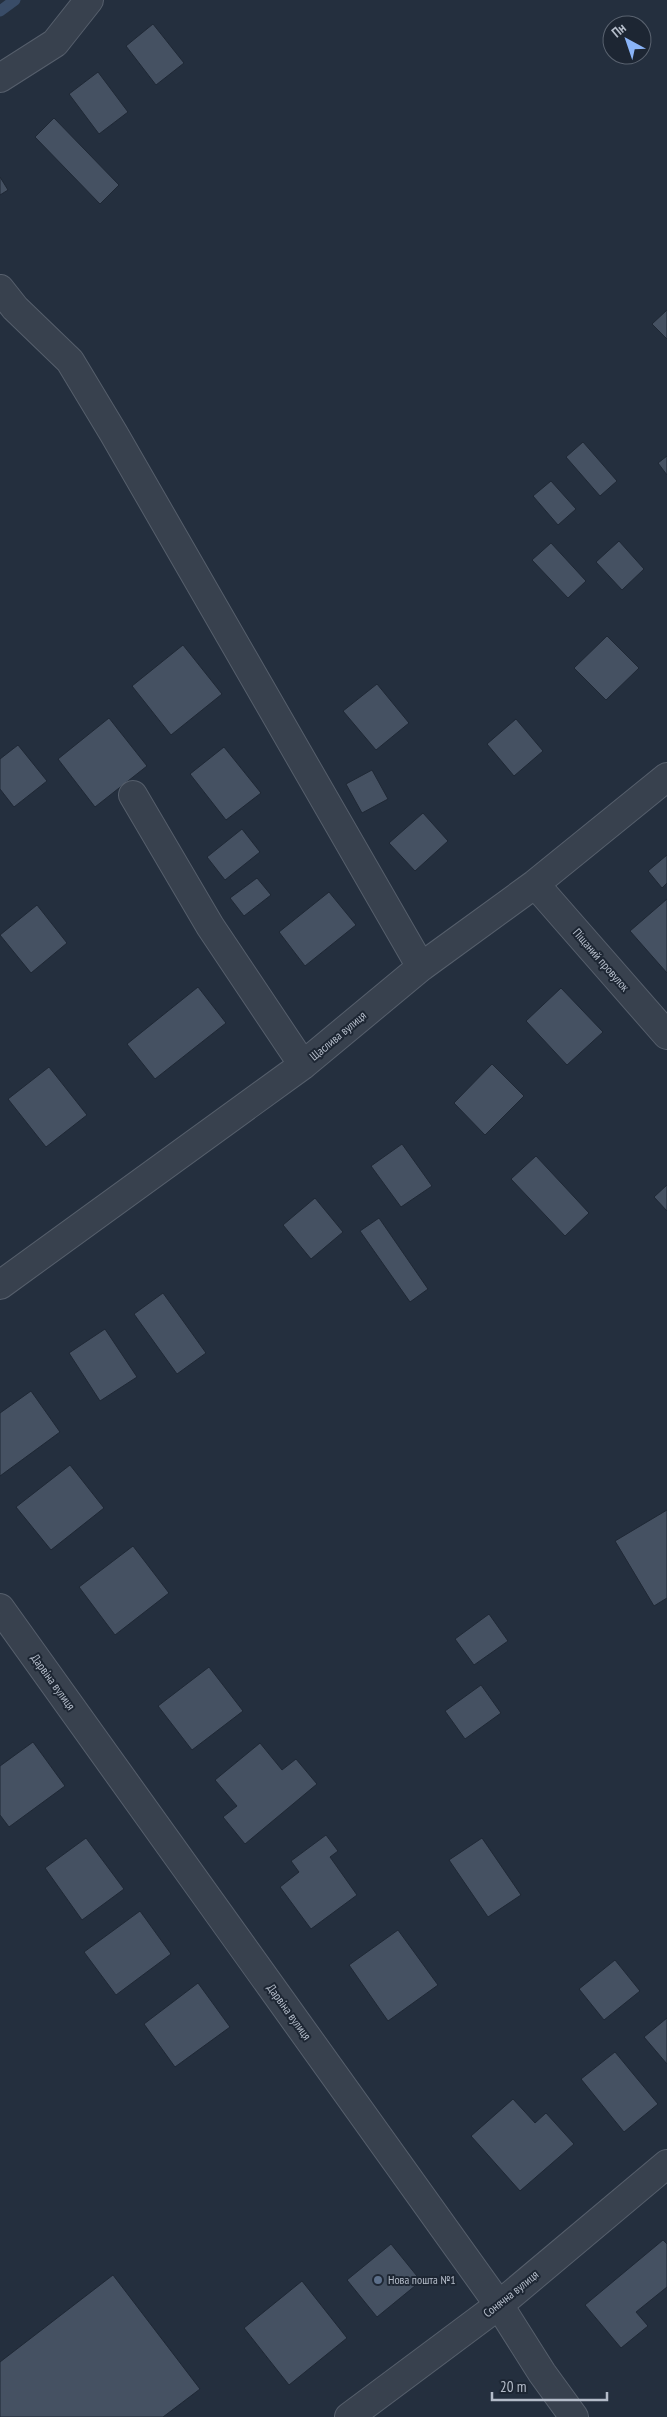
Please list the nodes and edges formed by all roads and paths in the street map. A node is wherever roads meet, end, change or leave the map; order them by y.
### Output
1 (89, 0) edge
2 (0, 78) edge
3 (0, 289) edge
4 (667, 776) edge
5 (133, 794) dead end
6 (534, 884) junction
7 (421, 967) junction
8 (667, 1035) edge
9 (303, 1065) junction
10 (0, 1285) edge
11 (0, 1608) edge
12 (667, 2164) edge
13 (499, 2305) junction
14 (349, 2417) edge
15 (574, 2417) edge

1 - 2 street
3 - 7 street
4 - 6 street, Щаслива вулиця
5 - 9 street
6 - 7 street, Щаслива вулиця
6 - 8 street, Піщаний провулок
7 - 9 street, Щаслива вулиця
9 - 10 street, Щаслива вулиця
11 - 13 street, Дарвіна вулиця
12 - 13 street, Сонячна вулиця
13 - 14 street, Сонячна вулиця
13 - 15 street, Дарвіна вулиця

